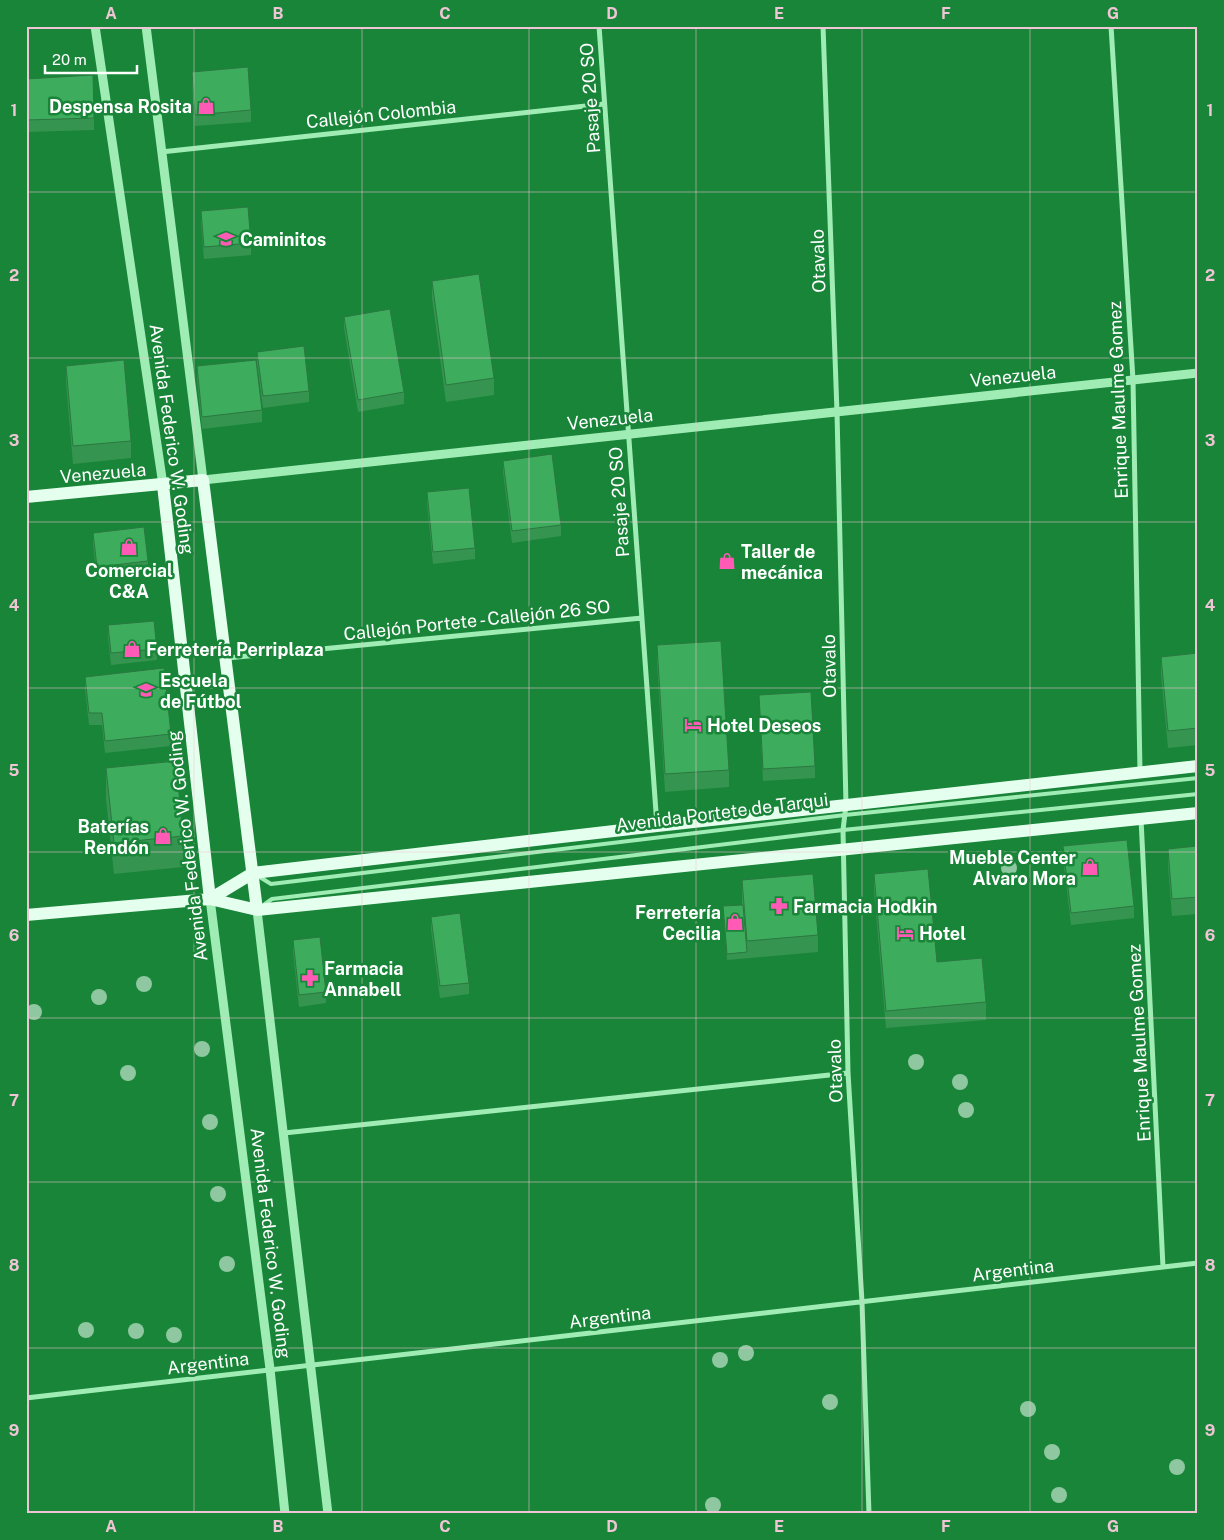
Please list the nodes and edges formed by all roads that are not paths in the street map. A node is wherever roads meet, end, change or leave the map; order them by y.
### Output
1 (95, 26) edge
2 (146, 26) edge
3 (599, 26) edge
4 (823, 26) edge
5 (1112, 26) edge
6 (604, 104) junction
7 (162, 152) junction
8 (1198, 373) edge
9 (1133, 380) junction
10 (837, 412) junction
11 (628, 435) junction
12 (204, 480) junction
13 (162, 485) junction
14 (26, 497) edge
15 (642, 618) junction
16 (226, 658) junction
17 (1198, 766) edge
18 (1140, 772) junction
19 (1198, 778) edge
20 (1198, 794) edge
21 (845, 810) junction
22 (1198, 812) edge
23 (1141, 818) junction
24 (657, 826) junction
25 (843, 830) junction
26 (843, 850) junction
27 (253, 874) junction
28 (210, 899) junction
29 (257, 910) junction
30 (26, 915) edge
31 (848, 1073) junction
32 (284, 1133) junction
33 (1198, 1263) edge
34 (1164, 1267) junction
35 (862, 1302) junction
36 (312, 1364) junction
37 (270, 1369) junction
38 (26, 1398) edge
39 (285, 1514) edge
40 (328, 1514) edge
41 (868, 1514) edge

1 - 13 street, Avenida Federico W. Goding
2 - 7 street, Avenida Federico W. Goding
3 - 6 street, Pasaje 20 SO
4 - 10 street, Otavalo
5 - 9 street, Enrique Maulme Gomez
6 - 7 street, Callejón Colombia
6 - 11 street, Pasaje 20 SO
7 - 12 street, Avenida Federico W. Goding
8 - 9 street, Venezuela
9 - 10 street, Venezuela
9 - 18 street, Enrique Maulme Gomez
10 - 11 street, Venezuela
10 - 21 street, Otavalo
11 - 12 street, Venezuela
11 - 15 street, Pasaje 20 SO
12 - 13 main road, Venezuela
12 - 16 main road, Avenida Federico W. Goding
13 - 14 main road, Venezuela
13 - 28 main road, Avenida Federico W. Goding
15 - 16 street, Callejón Portete - Callejón 26 SO
15 - 24 street, Pasaje 20 SO
16 - 27 main road, Avenida Federico W. Goding
17 - 18 main road, Avenida Portete de Tarqui
18 - 21 main road, Avenida Portete de Tarqui
19 - 21 lane, Avenida Portete de Tarqui
20 - 25 lane, Avenida Portete de Tarqui
21 - 24 main road, Avenida Portete de Tarqui
21 - 25 street, Otavalo
21 - 27 lane, Avenida Portete de Tarqui
22 - 23 main road, Avenida Portete de Tarqui
23 - 26 main road, Avenida Portete de Tarqui
23 - 34 street, Enrique Maulme Gomez
24 - 27 main road, Avenida Portete de Tarqui
25 - 26 street, Otavalo
25 - 29 lane, Avenida Portete de Tarqui
26 - 29 main road, Avenida Portete de Tarqui
26 - 31 street, Otavalo
27 - 28 main road, Avenida Portete de Tarqui
27 - 29 main road, Avenida Federico W. Goding
28 - 29 main road, Avenida Portete de Tarqui
28 - 30 main road, Avenida Portete de Tarqui
28 - 37 street, Avenida Federico W. Goding
29 - 32 street, Avenida Federico W. Goding
31 - 32 street
31 - 35 street, Otavalo
32 - 36 street, Avenida Federico W. Goding
33 - 34 street, Argentina
34 - 35 street, Argentina
35 - 36 street, Argentina
35 - 41 street, Otavalo
36 - 37 street, Argentina
36 - 40 street, Avenida Federico W. Goding
37 - 38 street, Argentina
37 - 39 street, Avenida Federico W. Goding

